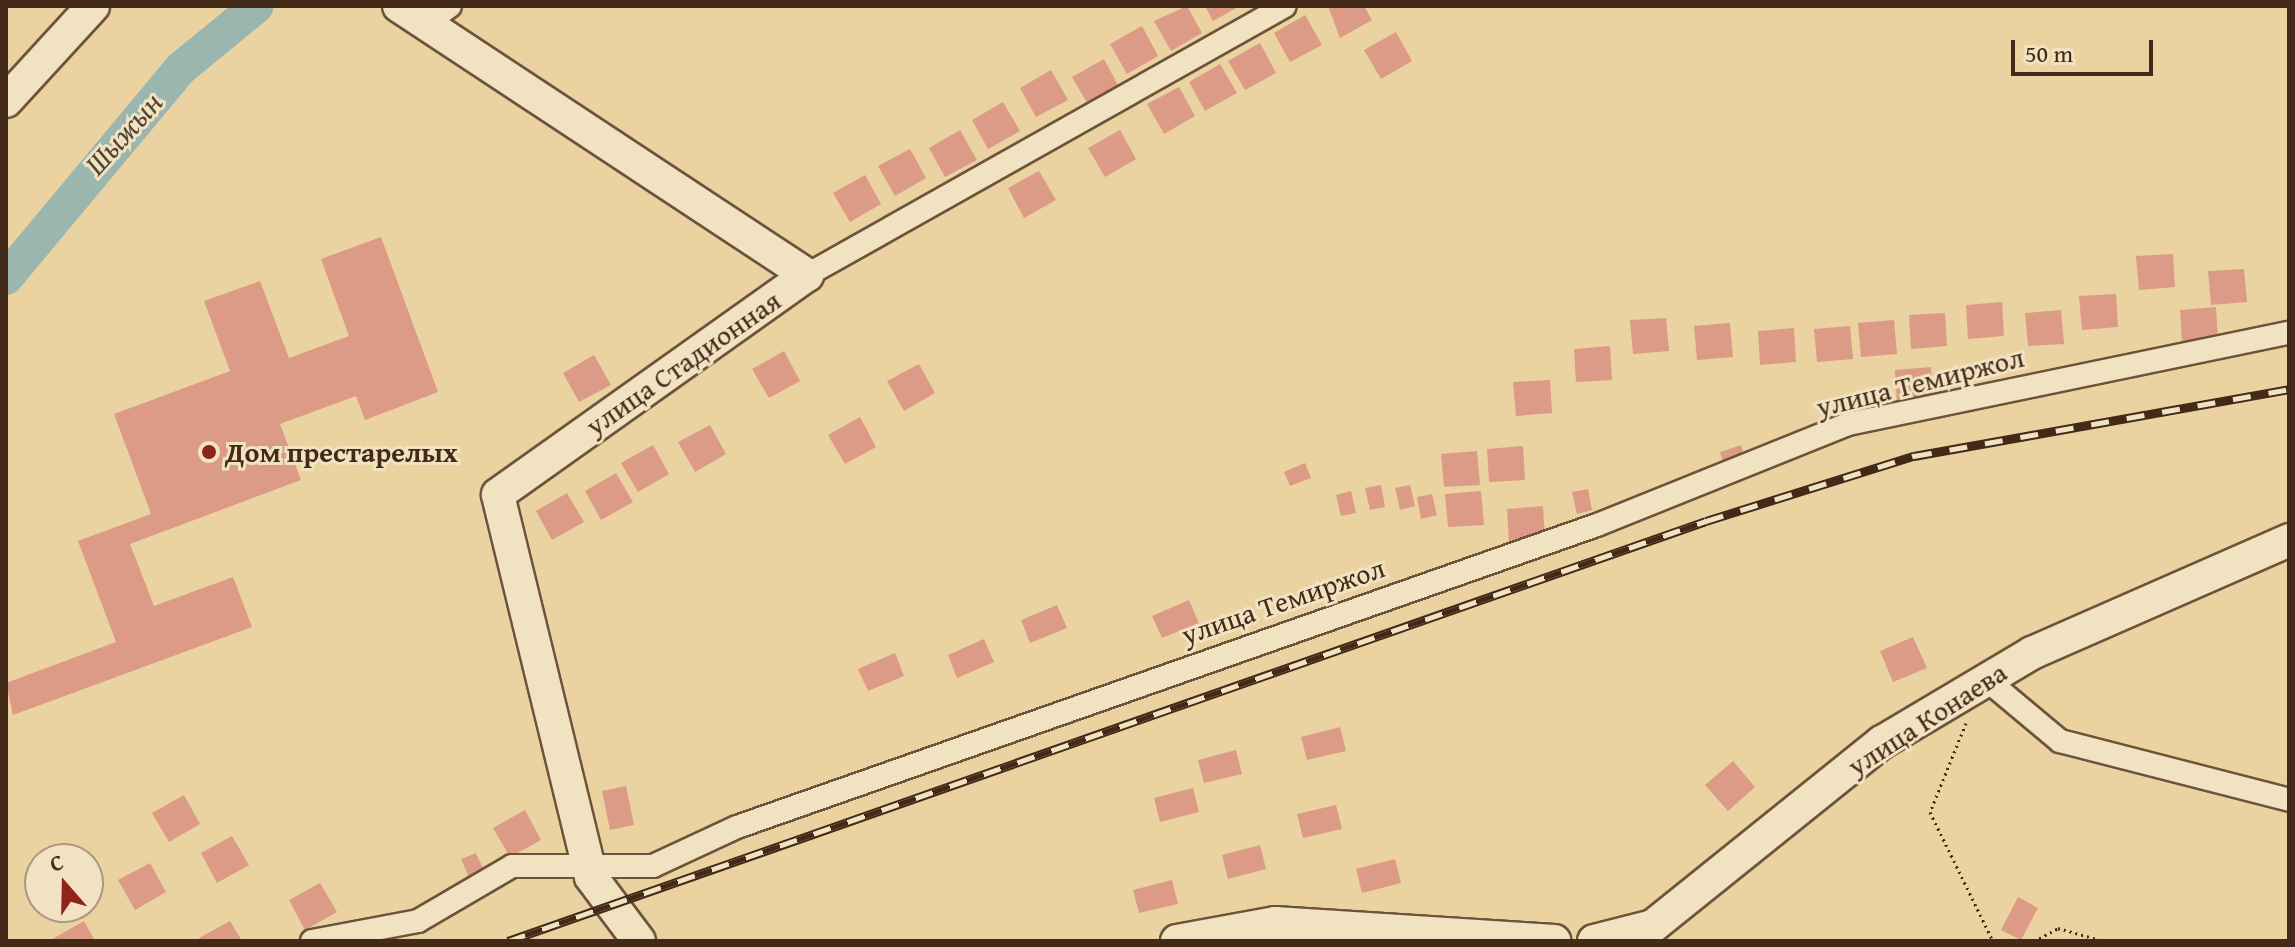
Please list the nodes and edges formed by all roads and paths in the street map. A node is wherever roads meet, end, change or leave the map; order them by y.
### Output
1 (93, 6) edge
2 (1285, 6) edge
3 (425, 12) edge
4 (6, 101) edge
5 (807, 275) junction
6 (2289, 333) edge
7 (2289, 540) edge
8 (1987, 680) junction
9 (2289, 800) edge
10 (589, 867) junction
11 (312, 941) edge
12 (639, 941) edge
13 (1177, 941) edge
14 (1554, 941) edge
15 (1594, 941) edge
16 (1993, 941) edge
17 (2034, 941) edge
18 (2104, 941) edge

1 - 4 street
2 - 5 street, улица Стадионная
3 - 5 street
5 - 10 street, улица Стадионная
6 - 10 street, улица Темиржол
7 - 8 street, улица Конаева
8 - 9 street
8 - 15 street, улица Конаева
8 - 16 path
10 - 11 street, улица Темиржол
10 - 12 street, улица Стадионная
13 - 14 street
17 - 18 path

